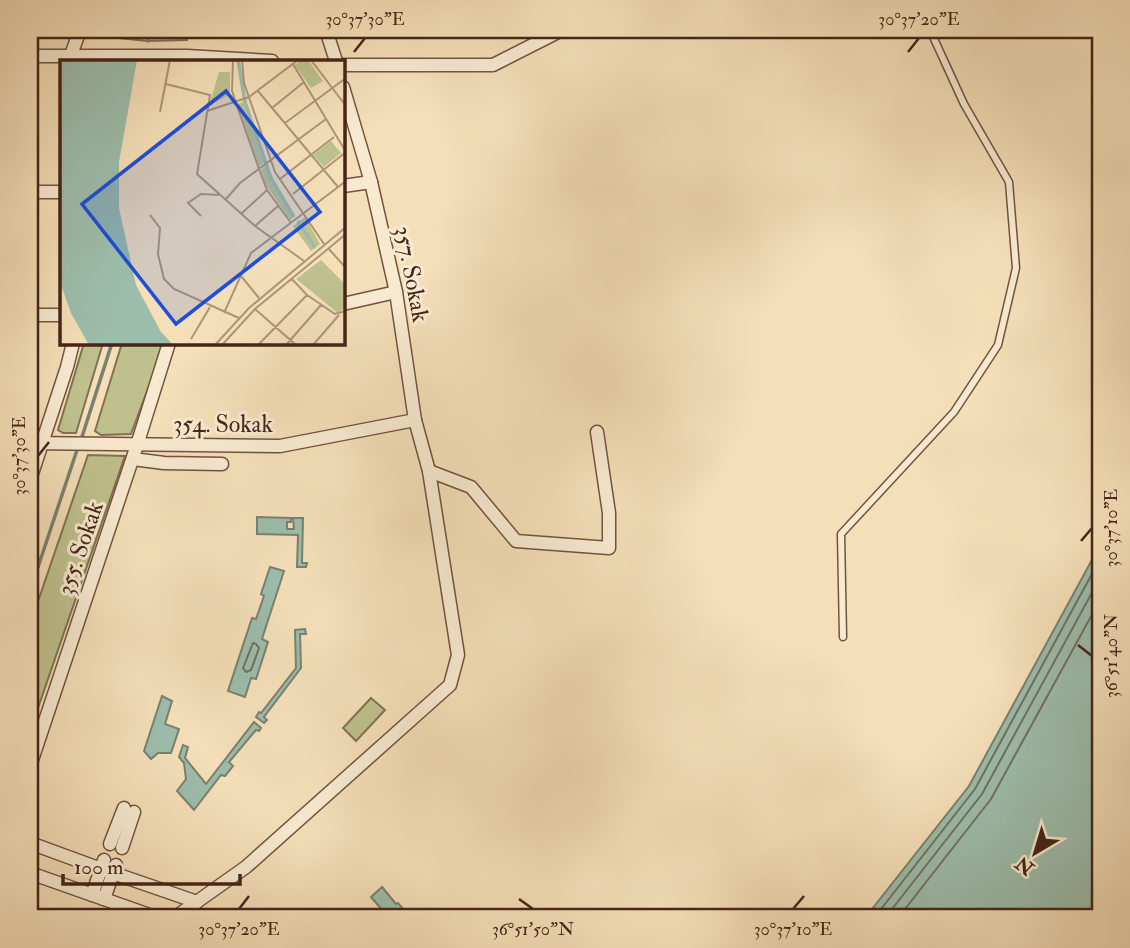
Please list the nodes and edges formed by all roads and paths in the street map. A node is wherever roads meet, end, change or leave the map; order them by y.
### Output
1 (80, 30) edge
2 (326, 30) edge
3 (562, 30) edge
4 (930, 30) edge
5 (30, 55) edge
6 (71, 58) edge
7 (186, 59) edge
8 (229, 60) edge
9 (335, 60) edge
10 (345, 65) edge
11 (345, 94) edge
12 (371, 182) junction
13 (345, 186) edge
14 (30, 192) edge
15 (60, 192) edge
16 (396, 292) junction
17 (345, 304) edge
18 (60, 315) edge
19 (30, 316) edge
20 (72, 345) edge
21 (168, 345) edge
22 (415, 420) junction
23 (597, 432) dead end
24 (36, 443) edge
25 (137, 444) junction
26 (133, 458) junction
27 (222, 464) dead end
28 (429, 471) junction
29 (30, 480) edge
30 (843, 637) dead end
31 (30, 766) edge
32 (129, 810) dead end
33 (30, 843) edge
34 (116, 846) dead end
35 (108, 867) junction
36 (30, 873) edge
37 (98, 897) junction
38 (197, 902) junction
39 (158, 918) edge
40 (174, 918) edge

1 - 6 street
2 - 9 street
3 - 10 street
4 - 30 lane
5 - 6 street
6 - 7 street
7 - 8 street
11 - 12 street, 357. Sokak
12 - 13 street
12 - 16 street, 357. Sokak
14 - 15 street
16 - 17 street
16 - 22 street, 357. Sokak
18 - 19 street
20 - 24 street
21 - 25 street, 355. Sokak
22 - 25 street, 354. Sokak
22 - 28 street, 357. Sokak
23 - 28 street
24 - 25 street, 354. Sokak
24 - 29 street
25 - 26 street, 355. Sokak
26 - 27 street
26 - 31 street, 355. Sokak
28 - 38 street, 357. Sokak
32 - 34 street
33 - 35 street
35 - 37 street
35 - 38 street
36 - 37 street
37 - 39 street
38 - 40 street, 357. Sokak

